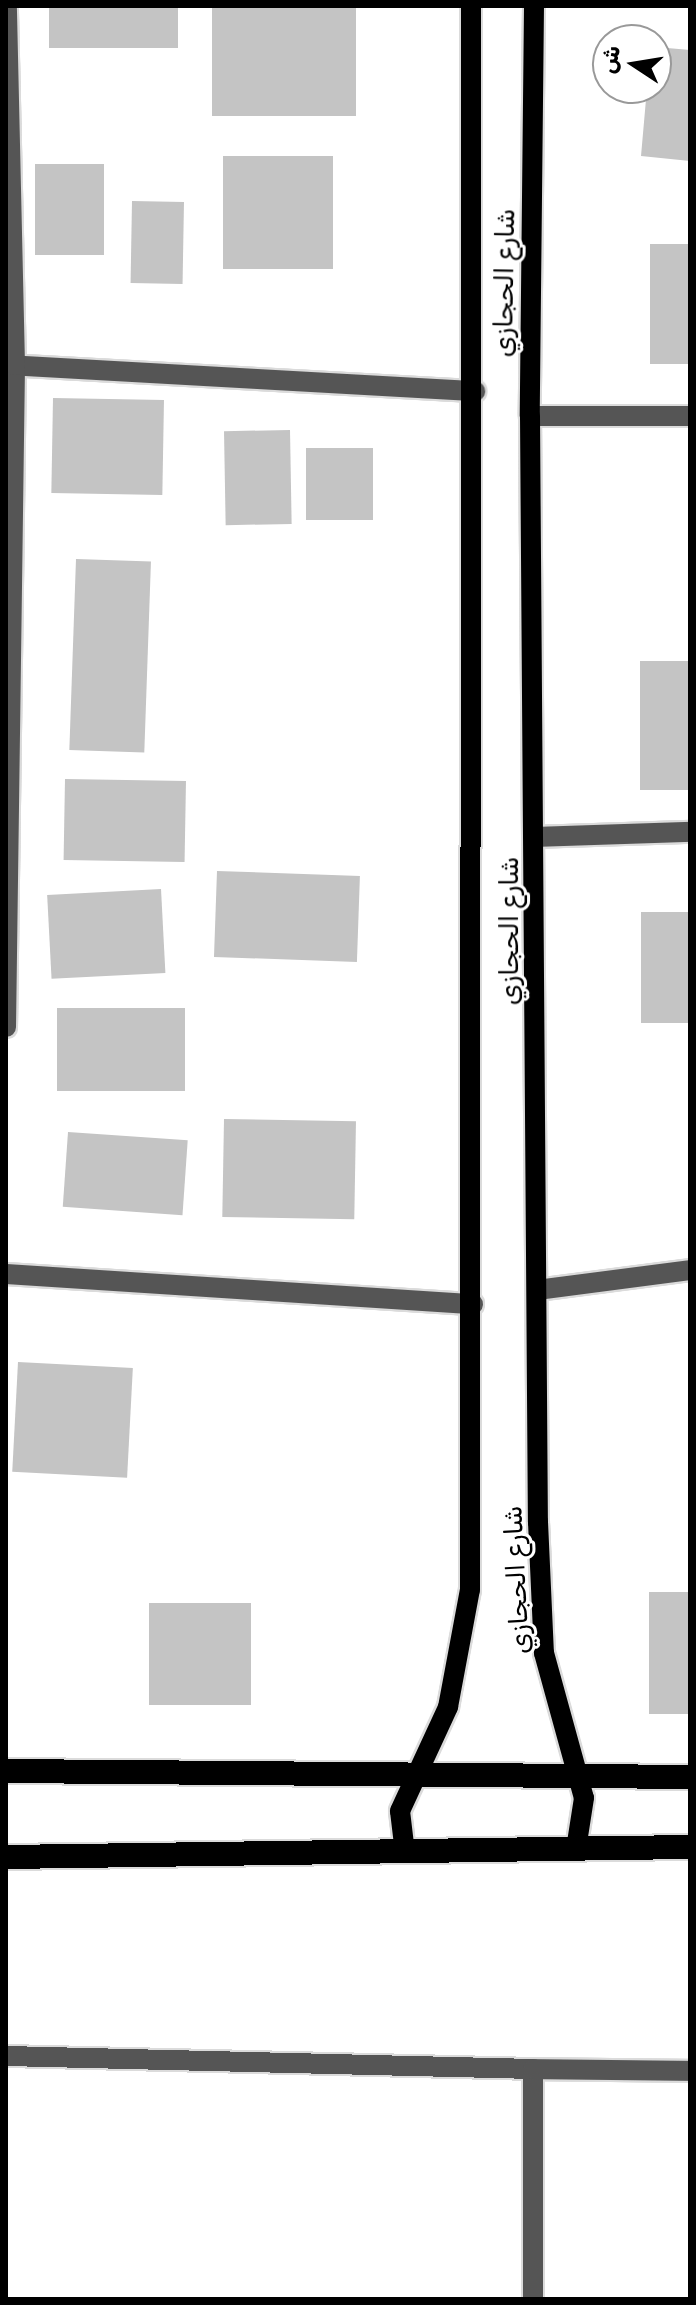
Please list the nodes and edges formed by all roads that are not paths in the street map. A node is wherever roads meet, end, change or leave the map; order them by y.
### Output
1 (7, 6) edge
2 (471, 6) edge
3 (534, 6) edge
4 (11, 365) edge
5 (475, 391) junction
6 (530, 416) junction
7 (690, 416) edge
8 (7, 821) edge
9 (690, 832) edge
10 (536, 837) junction
11 (6, 1027) edge
12 (690, 1270) edge
13 (6, 1274) edge
14 (537, 1290) junction
15 (473, 1304) junction
16 (6, 1771) edge
17 (418, 1774) junction
18 (690, 1777) edge
19 (577, 1780) junction
20 (690, 1847) edge
21 (576, 1849) junction
22 (405, 1853) junction
23 (6, 1857) edge
24 (6, 2056) edge
25 (533, 2069) junction
26 (690, 2071) edge
27 (533, 2299) edge

1 - 4 street
2 - 5 main road
3 - 6 main road, شارع الحجازي
4 - 5 street
4 - 8 street
5 - 15 main road
6 - 7 street
6 - 10 main road, شارع الحجازي
8 - 11 street
9 - 10 street
10 - 14 main road, شارع الحجازي
12 - 14 street
13 - 15 street
14 - 19 main road, شارع الحجازي
15 - 17 main road
16 - 17 highway
17 - 19 highway
17 - 22 main road
18 - 19 highway
19 - 21 main road, شارع الحجازي
20 - 21 highway
21 - 22 highway
22 - 23 highway
24 - 25 street
25 - 26 street
25 - 27 street

